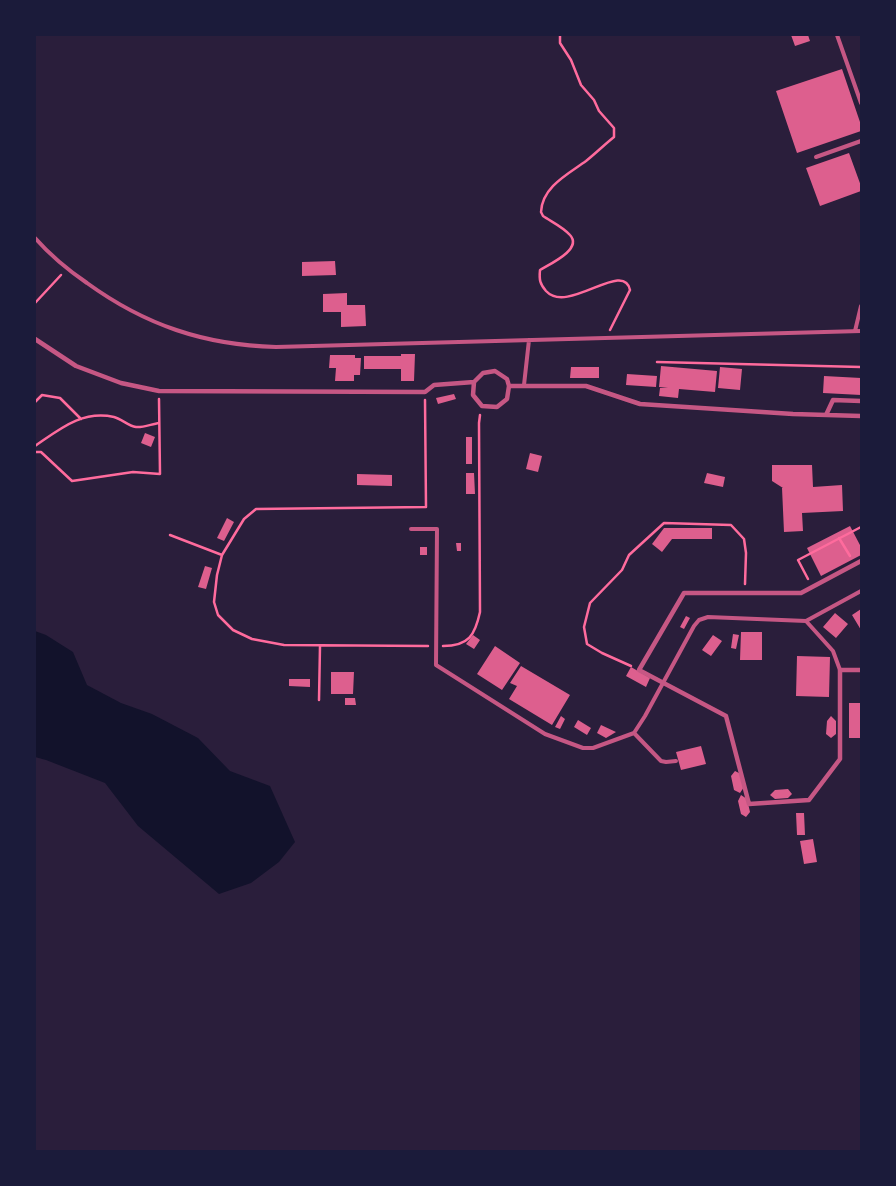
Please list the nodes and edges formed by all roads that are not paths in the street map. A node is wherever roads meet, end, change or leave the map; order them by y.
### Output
1 (837, 35) edge
2 (861, 102) edge
3 (861, 141) edge
4 (816, 157) dead end
5 (35, 238) edge
6 (861, 306) edge
7 (855, 331) junction
8 (861, 331) edge
9 (35, 338) edge
10 (529, 340) junction
11 (474, 382) junction
12 (524, 385) junction
13 (509, 386) junction
14 (861, 401) edge
15 (826, 415) junction
16 (861, 416) edge
17 (411, 529) dead end
18 (861, 561) edge
19 (861, 591) edge
20 (806, 621) junction
21 (840, 670) junction
22 (861, 670) edge
23 (634, 733) junction
24 (676, 760) dead end

1 - 2 lane
3 - 4 lane
5 - 10 lane
6 - 7 lane
7 - 8 lane
7 - 10 lane
9 - 11 street
10 - 12 lane
11 - 13 street
11 - 13 street
12 - 13 street
12 - 15 street
14 - 15 street
15 - 16 street
17 - 23 lane
18 - 21 street
19 - 20 lane
20 - 21 lane
20 - 23 lane
21 - 22 street
23 - 24 lane

